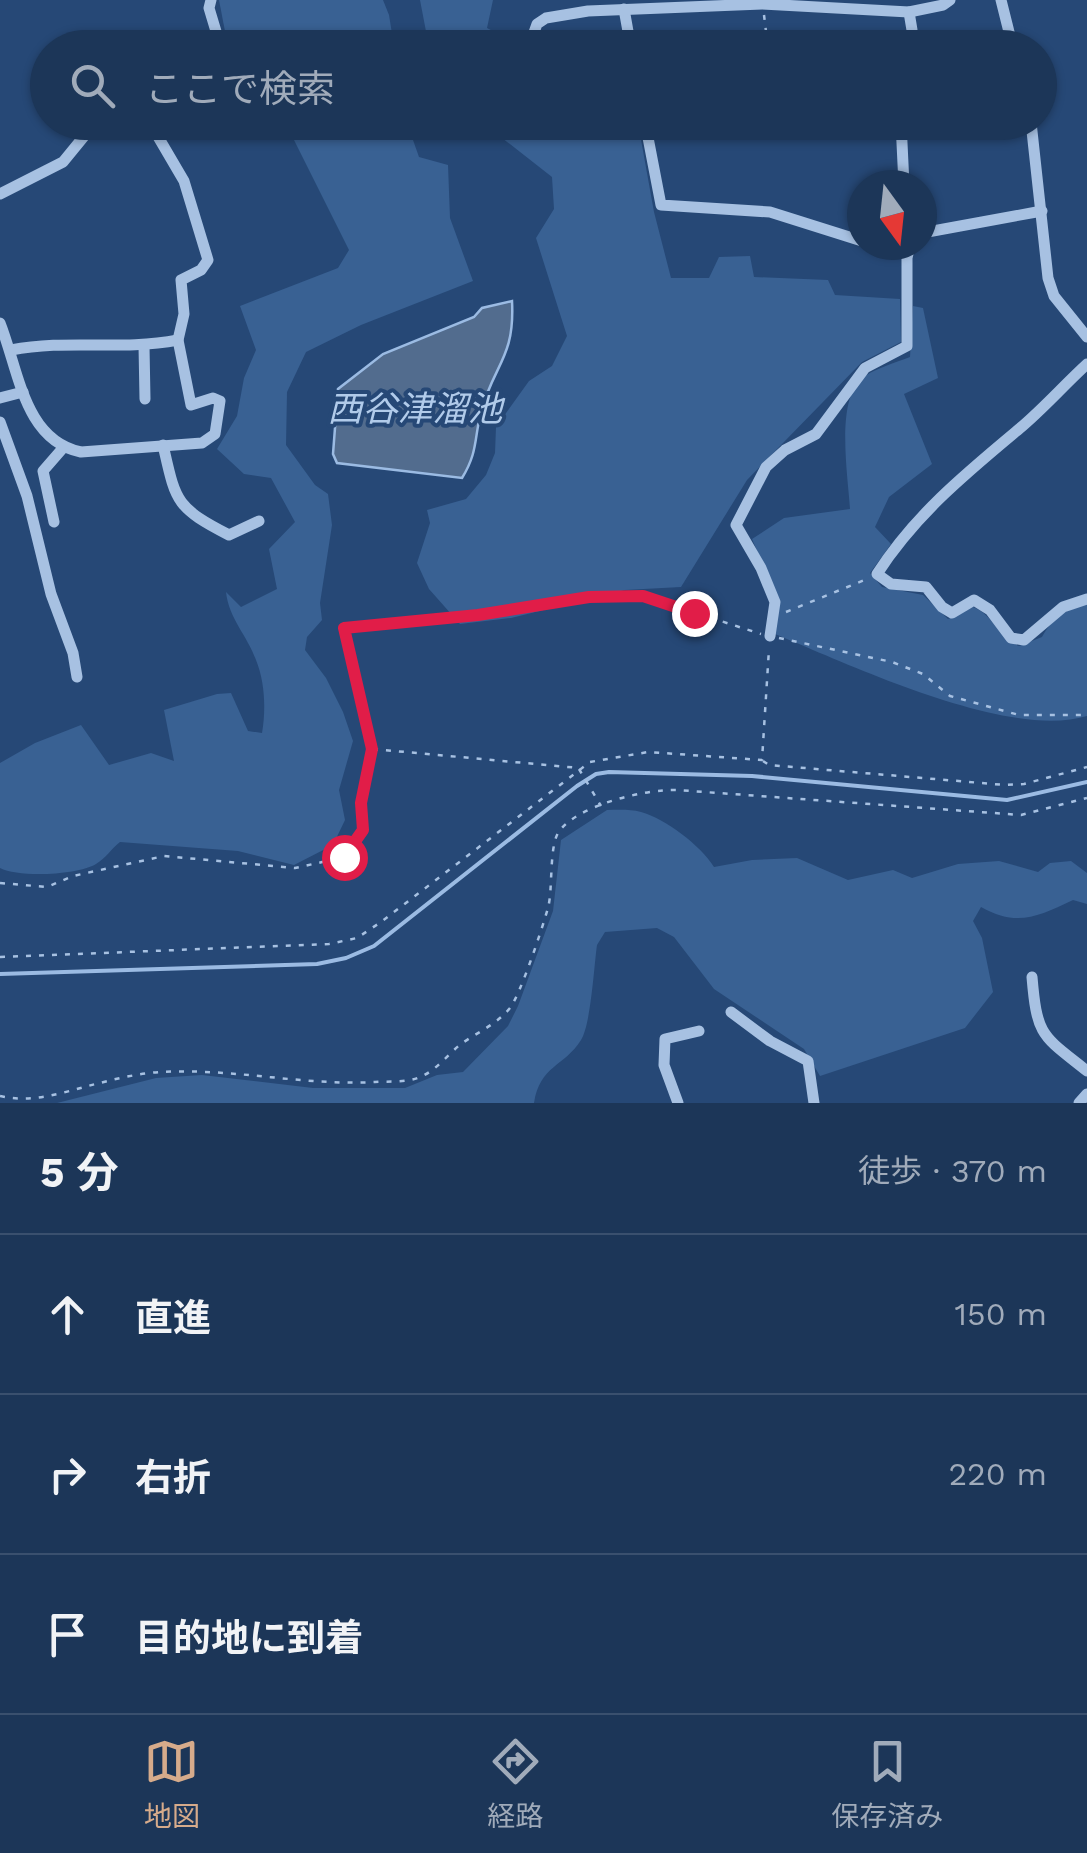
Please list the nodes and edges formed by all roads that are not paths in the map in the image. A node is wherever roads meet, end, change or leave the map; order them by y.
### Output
1 (211, 0) edge
2 (950, 0) edge
3 (1002, 0) edge
4 (736, 2) edge
5 (846, 3) edge
6 (624, 9) junction
7 (909, 12) junction
8 (216, 30) edge
9 (535, 30) edge
10 (628, 30) edge
11 (912, 30) edge
12 (1009, 30) edge
13 (82, 140) edge
14 (160, 140) edge
15 (648, 140) edge
16 (902, 140) edge
17 (1033, 140) edge
18 (903, 170) edge
19 (0, 194) edge
20 (1042, 211) junction
21 (937, 230) edge
22 (847, 236) edge
23 (907, 260) edge
24 (0, 323) edge
25 (1087, 337) edge
26 (178, 340) junction
27 (144, 346) junction
28 (11, 350) junction
29 (1087, 364) edge
30 (24, 392) junction
31 (0, 398) edge
32 (145, 399) dead end
33 (0, 422) edge
34 (163, 446) junction
35 (63, 448) junction
36 (54, 522) dead end
37 (259, 522) dead end
38 (1087, 599) edge
39 (770, 636) road end
40 (77, 677) dead end
41 (1032, 977) dead end
42 (732, 1012) dead end
43 (700, 1031) dead end
44 (1087, 1070) edge
45 (1087, 1094) edge
46 (678, 1103) edge
47 (814, 1103) edge
48 (1079, 1103) edge

1 - 8 street
2 - 7 street
3 - 12 street
4 - 5 street
4 - 6 street
5 - 7 street
6 - 9 street
6 - 10 street
7 - 11 street
13 - 19 street
14 - 26 street
15 - 22 street
16 - 18 street
17 - 20 street
20 - 21 street
20 - 25 street
23 - 39 street
24 - 28 street
26 - 27 street
26 - 34 street
27 - 28 street
27 - 32 street
28 - 30 street
29 - 38 street
30 - 31 street
30 - 35 street
33 - 40 street
34 - 35 street
34 - 37 street
35 - 36 street
41 - 44 street
42 - 47 street
43 - 46 street
45 - 48 street

